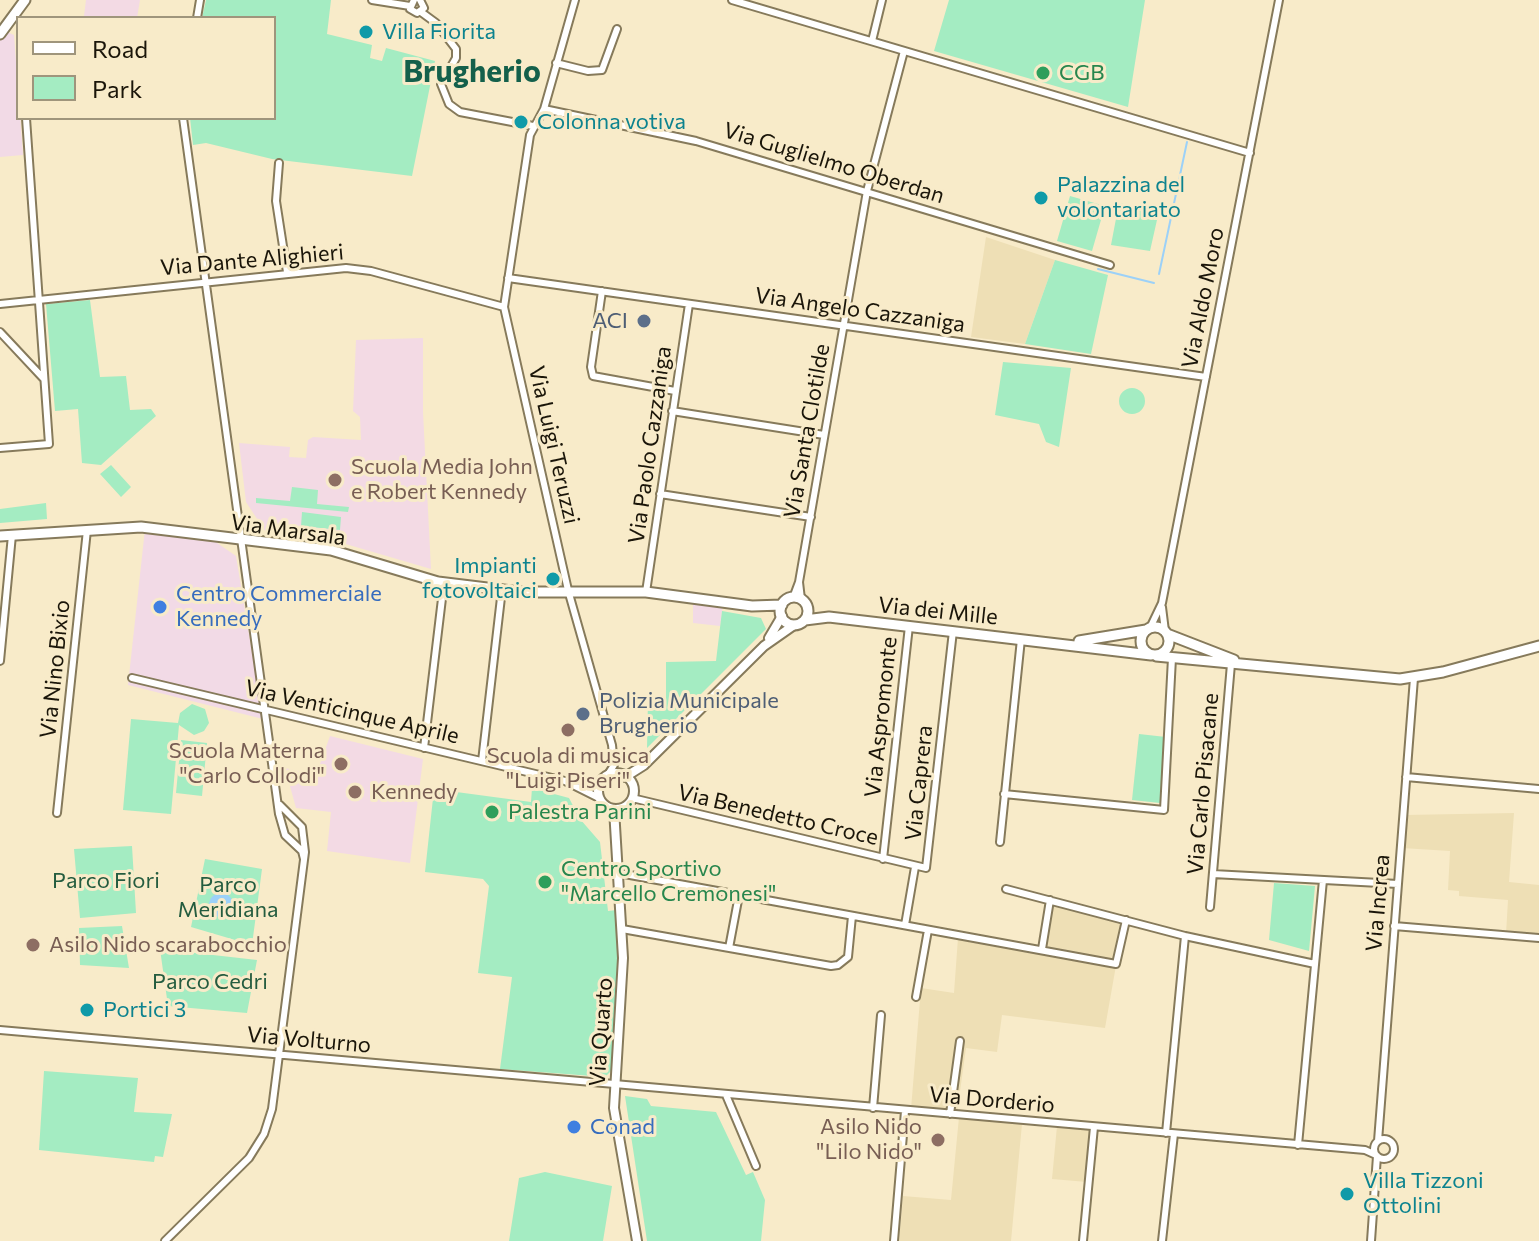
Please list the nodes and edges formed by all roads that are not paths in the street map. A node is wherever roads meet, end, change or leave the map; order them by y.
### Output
1 (25, 0) edge
2 (372, 0) edge
3 (575, 0) edge
4 (732, 0) edge
5 (882, 0) edge
6 (1279, 0) edge
7 (419, 2) edge
8 (746, 2) edge
9 (421, 12) junction
10 (617, 29) dead end
11 (0, 34) edge
12 (872, 41) junction
13 (904, 51) junction
14 (556, 63) junction
15 (544, 109) junction
16 (26, 120) edge
17 (183, 120) edge
18 (533, 126) junction
19 (1250, 153) junction
20 (279, 163) dead end
21 (867, 191) junction
22 (1110, 265) dead end
23 (287, 272) junction
24 (508, 278) junction
25 (205, 281) junction
26 (602, 291) junction
27 (39, 300) junction
28 (0, 304) edge
29 (689, 304) junction
30 (504, 307) junction
31 (843, 325) junction
32 (0, 332) edge
33 (1206, 377) junction
34 (44, 379) junction
35 (675, 391) junction
36 (672, 411) junction
37 (824, 435) junction
38 (0, 448) edge
39 (660, 494) junction
40 (811, 517) junction
41 (87, 529) junction
42 (12, 535) junction
43 (0, 536) edge
44 (240, 540) junction
45 (444, 582) junction
46 (502, 589) junction
47 (568, 590) junction
48 (646, 592) junction
49 (800, 601) junction
50 (1162, 603) junction
51 (782, 612) junction
52 (825, 617) junction
53 (805, 620) junction
54 (794, 625) junction
55 (909, 626) junction
56 (1148, 629) junction
57 (953, 631) junction
58 (1166, 632) junction
59 (1021, 639) junction
60 (1048, 642) junction
61 (764, 646) junction
62 (1539, 646) edge
63 (1154, 656) junction
64 (1172, 658) junction
65 (0, 661) edge
66 (1231, 664) junction
67 (1261, 666) junction
68 (132, 678) dead end
69 (1414, 678) junction
70 (264, 710) junction
71 (424, 748) junction
72 (482, 761) junction
73 (644, 765) junction
74 (625, 777) junction
75 (1406, 777) junction
76 (604, 779) junction
77 (565, 781) junction
78 (1539, 789) edge
79 (1004, 794) junction
80 (633, 795) junction
81 (278, 797) junction
82 (599, 798) junction
83 (618, 809) junction
84 (57, 813) dead end
85 (297, 822) junction
86 (285, 832) junction
87 (303, 833) junction
88 (290, 840) junction
89 (1000, 842) dead end
90 (304, 859) junction
91 (883, 859) junction
92 (915, 867) junction
93 (619, 873) junction
94 (1213, 874) junction
95 (1323, 880) junction
96 (1398, 884) junction
97 (1006, 889) dead end
98 (739, 895) junction
99 (1050, 900) junction
100 (1210, 907) dead end
101 (852, 916) junction
102 (1126, 920) junction
103 (905, 925) junction
104 (1394, 926) junction
105 (622, 929) junction
106 (928, 930) junction
107 (1185, 936) junction
108 (1539, 938) edge
109 (729, 948) junction
110 (1042, 949) junction
111 (1315, 964) junction
112 (916, 997) dead end
113 (881, 1015) dead end
114 (0, 1030) edge
115 (960, 1041) dead end
116 (279, 1055) junction
117 (615, 1086) junction
118 (726, 1095) junction
119 (873, 1108) junction
120 (905, 1111) junction
121 (950, 1114) junction
122 (1094, 1127) junction
123 (1380, 1131) junction
124 (1166, 1133) junction
125 (1174, 1134) junction
126 (1387, 1139) junction
127 (1376, 1143) junction
128 (1298, 1145) junction
129 (1365, 1150) junction
130 (1376, 1155) junction
131 (1387, 1159) junction
132 (1377, 1165) junction
133 (756, 1166) dead end
134 (165, 1241) edge
135 (637, 1241) edge
136 (894, 1241) edge
137 (1083, 1241) edge
138 (1162, 1241) edge
139 (1371, 1241) edge

1 - 11 main road
2 - 7 street
3 - 14 street
4 - 8 street
5 - 12 street
6 - 19 street, Via Aldo Moro
7 - 9 street
7 - 9 street
8 - 12 street
9 - 18 street
10 - 14 street
12 - 13 street
13 - 19 street
13 - 21 street, Via Santa Clotilde
14 - 15 street
15 - 18 street
15 - 21 street, Via Guglielmo Oberdan
16 - 27 street
17 - 25 street
18 - 24 street
19 - 33 street, Via Aldo Moro
20 - 23 street
21 - 22 street, Via Guglielmo Oberdan
21 - 31 street, Via Santa Clotilde
23 - 25 street, Via Dante Alighieri
23 - 30 street, Via Dante Alighieri
24 - 26 street, Via Angelo Cazzaniga
24 - 30 street
25 - 27 street, Via Dante Alighieri
25 - 44 street
26 - 29 street, Via Angelo Cazzaniga
26 - 35 street
27 - 28 street, Via Dante Alighieri
27 - 34 street
29 - 31 street, Via Angelo Cazzaniga
29 - 35 street, Via Paolo Cazzaniga
30 - 47 street, Via Luigi Teruzzi
31 - 33 street, Via Angelo Cazzaniga
31 - 37 street, Via Santa Clotilde
32 - 34 street
33 - 50 street, Via Aldo Moro
34 - 38 street
35 - 36 street, Via Paolo Cazzaniga
36 - 37 street
36 - 39 street, Via Paolo Cazzaniga
37 - 40 street, Via Santa Clotilde
39 - 40 street
39 - 48 street, Via Paolo Cazzaniga
40 - 49 street, Via Santa Clotilde
41 - 42 main road, Via Marsala
41 - 44 main road, Via Marsala
41 - 84 street, Via Nino Bixio
42 - 43 main road, Via Marsala
42 - 65 street
44 - 45 main road, Via Marsala
44 - 70 street
45 - 46 main road, Via Marsala
45 - 71 street
46 - 47 main road, Via Marsala
46 - 72 street
47 - 48 main road
47 - 76 street
48 - 51 main road
49 - 51 main road
49 - 52 main road, Via dei Mille
49 - 53 main road
50 - 56 street, Via Aldo Moro
50 - 58 street, Via Aldo Moro
51 - 54 main road
51 - 61 street
52 - 53 main road, Via dei Mille
52 - 55 main road, Via dei Mille
53 - 54 main road, Via dei Mille
54 - 61 street
55 - 57 main road, Via dei Mille
55 - 91 street, Via Aspromonte
56 - 58 main road
56 - 60 main road, Via dei Mille
56 - 63 main road
57 - 59 main road, Via dei Mille
57 - 92 street, Via Caprera
58 - 63 main road
58 - 67 main road, Via dei Mille
59 - 60 main road, Via dei Mille
59 - 79 street
60 - 63 main road, Via dei Mille
61 - 73 street
62 - 69 main road, Via dei Mille
63 - 64 main road, Via dei Mille
64 - 66 main road, Via dei Mille
64 - 79 street
66 - 67 main road, Via dei Mille
66 - 94 street, Via Carlo Pisacane
67 - 69 main road, Via dei Mille
68 - 70 street, Via Venticinque Aprile
69 - 75 street, Via Increa
70 - 71 street, Via Venticinque Aprile
70 - 81 street
71 - 72 street, Via Venticinque Aprile
72 - 77 street, Via Venticinque Aprile
73 - 74 street
73 - 80 street
74 - 76 street
74 - 80 street
75 - 78 street
75 - 96 street, Via Increa
76 - 77 street, Via Venticinque Aprile
76 - 82 street
77 - 82 street, Via Venticinque Aprile
79 - 89 street
80 - 83 street
80 - 91 street, Via Benedetto Croce
81 - 85 street
81 - 86 street
82 - 83 street
83 - 93 street, Via Quarto
85 - 86 street
85 - 87 street
86 - 88 street
87 - 88 street
87 - 90 street
88 - 90 street
90 - 116 street
91 - 92 street, Via Benedetto Croce
92 - 103 street, Via Caprera
93 - 98 street
93 - 105 street, Via Quarto
94 - 95 street
94 - 100 street, Via Carlo Pisacane
95 - 96 street
95 - 111 street
96 - 104 street, Via Increa
97 - 99 street
98 - 101 street
98 - 109 street
99 - 102 street
99 - 110 street
101 - 103 street
101 - 109 street
102 - 107 street
102 - 110 street
103 - 106 street
104 - 108 street
104 - 123 street, Via Increa
105 - 109 street
105 - 117 street, Via Quarto
106 - 110 street
106 - 112 street
107 - 111 street
107 - 124 street
111 - 128 street
113 - 119 street
114 - 116 street, Via Volturno
115 - 121 street
116 - 117 street, Via Volturno
116 - 134 street
117 - 118 street, Via Dorderio
117 - 135 street, Via Quarto
118 - 119 street, Via Dorderio
118 - 133 street
119 - 120 street, Via Dorderio
120 - 121 street, Via Dorderio
120 - 136 street
121 - 122 street, Via Dorderio
122 - 124 street, Via Dorderio
122 - 137 street
123 - 126 street
123 - 127 street, Via Increa
124 - 125 street, Via Dorderio
125 - 128 street, Via Dorderio
125 - 138 street
126 - 127 street
126 - 131 street
127 - 129 street
127 - 130 street, Via Increa
128 - 129 street, Via Dorderio
129 - 130 street, Via Dorderio
130 - 131 street
130 - 132 street, Via Increa
131 - 132 street
132 - 139 street, Via Increa

